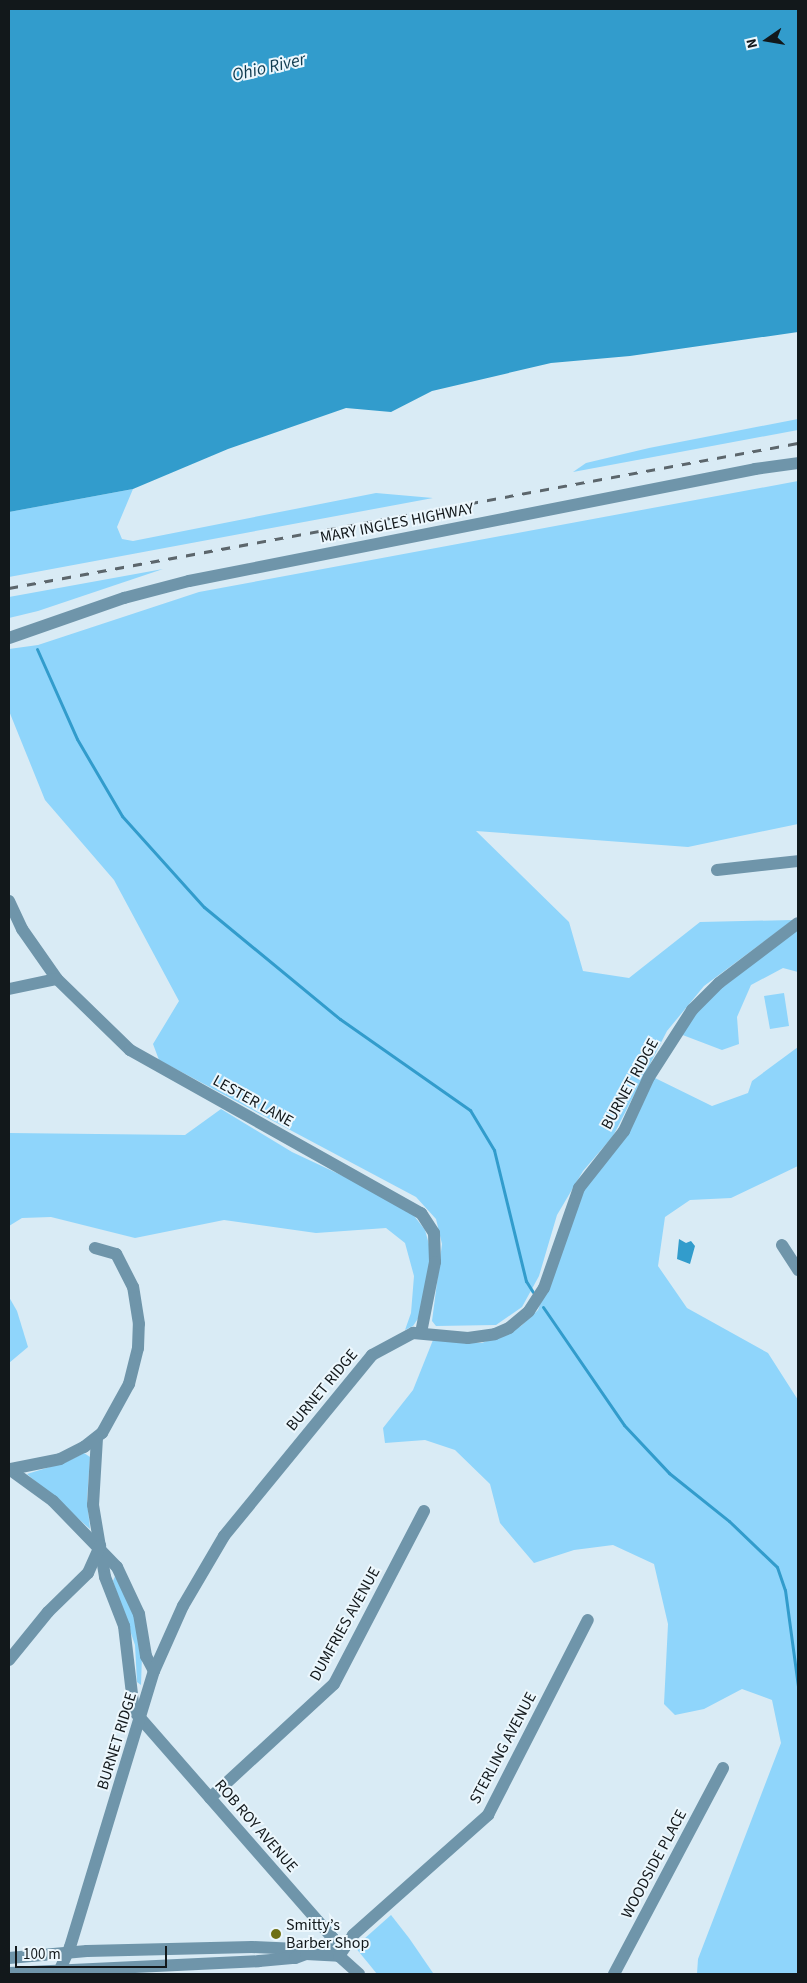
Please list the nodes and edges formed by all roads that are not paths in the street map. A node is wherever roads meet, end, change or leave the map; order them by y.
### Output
1 (798, 463) edge
2 (9, 638) edge
3 (798, 861) edge
4 (717, 870) dead end
5 (9, 901) edge
6 (798, 923) edge
7 (57, 979) junction
8 (9, 989) edge
9 (782, 1245) dead end
10 (95, 1248) dead end
11 (798, 1270) edge
12 (421, 1333) junction
13 (97, 1438) junction
14 (10, 1469) edge
15 (424, 1511) dead end
16 (100, 1546) junction
17 (588, 1620) dead end
18 (9, 1660) edge
19 (154, 1671) junction
20 (141, 1721) junction
21 (723, 1768) dead end
22 (210, 1798) junction
23 (67, 1954) junction
24 (306, 1954) junction
25 (339, 1956) junction
26 (9, 1958) edge
27 (9, 1972) edge
28 (59, 1972) edge
29 (359, 1974) edge
30 (614, 1974) edge

1 - 2 street, MARY INGLES HIGHWAY
3 - 4 street
5 - 7 street, LESTER LANE
6 - 12 street, BURNET RIDGE
7 - 8 street
7 - 12 street, LESTER LANE
9 - 11 street
10 - 13 street
12 - 19 street, BURNET RIDGE
13 - 14 street
13 - 16 street, ROB ROY AVENUE
14 - 16 street
15 - 22 street, DUMFRIES AVENUE
16 - 18 street
16 - 19 street
16 - 20 street, ROB ROY AVENUE
17 - 25 street, STERLING AVENUE
19 - 20 street, BURNET RIDGE
20 - 22 street, ROB ROY AVENUE
20 - 23 street, BURNET RIDGE
21 - 30 street, WOODSIDE PLACE
22 - 25 street, ROB ROY AVENUE
23 - 24 street
23 - 26 street
23 - 28 street, BURNET RIDGE
24 - 25 street
24 - 28 street
25 - 29 street
27 - 28 street

